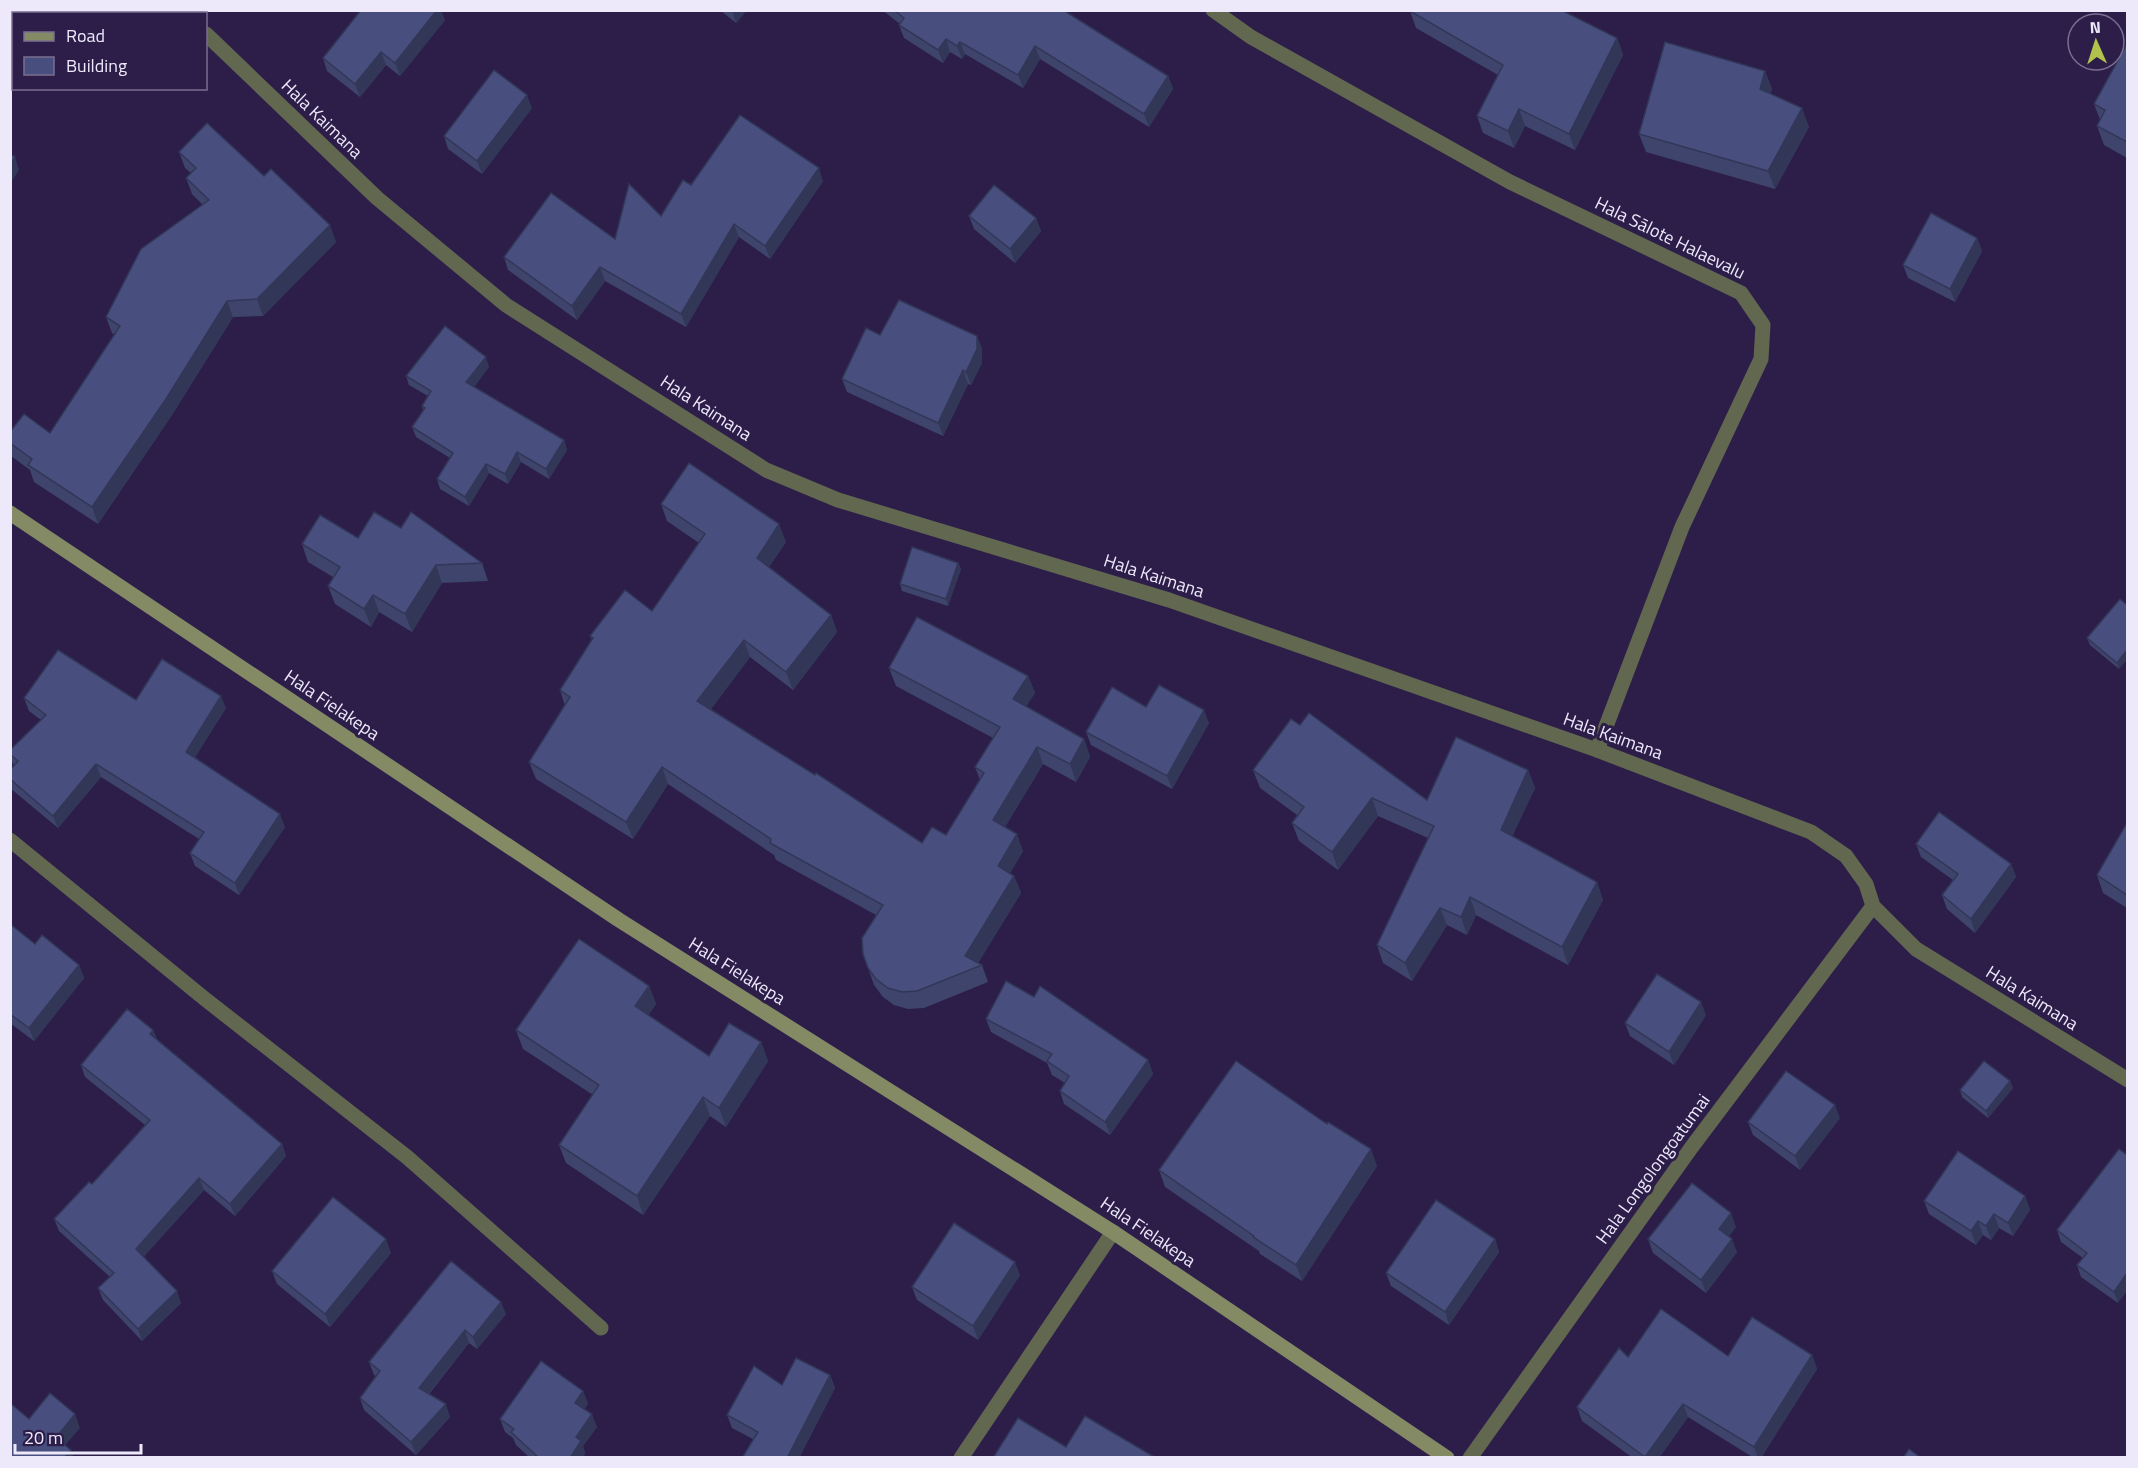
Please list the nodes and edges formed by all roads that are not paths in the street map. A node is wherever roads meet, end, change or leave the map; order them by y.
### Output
1 (1213, 10) edge
2 (207, 35) edge
3 (10, 513) edge
4 (1597, 750) junction
5 (10, 840) edge
6 (1873, 906) junction
7 (2127, 1080) edge
8 (1113, 1232) junction
9 (601, 1328) dead end
10 (961, 1458) edge
11 (1447, 1458) edge
12 (1470, 1458) edge

1 - 4 street, Hala Sālote Halaevalu
2 - 4 street, Hala Kaimana
3 - 8 street, Hala Fielakepa
4 - 6 street, Hala Kaimana
5 - 9 street
6 - 7 street, Hala Kaimana
6 - 12 street, Hala Longolongoatumai
8 - 10 street
8 - 11 street, Hala Fielakepa

